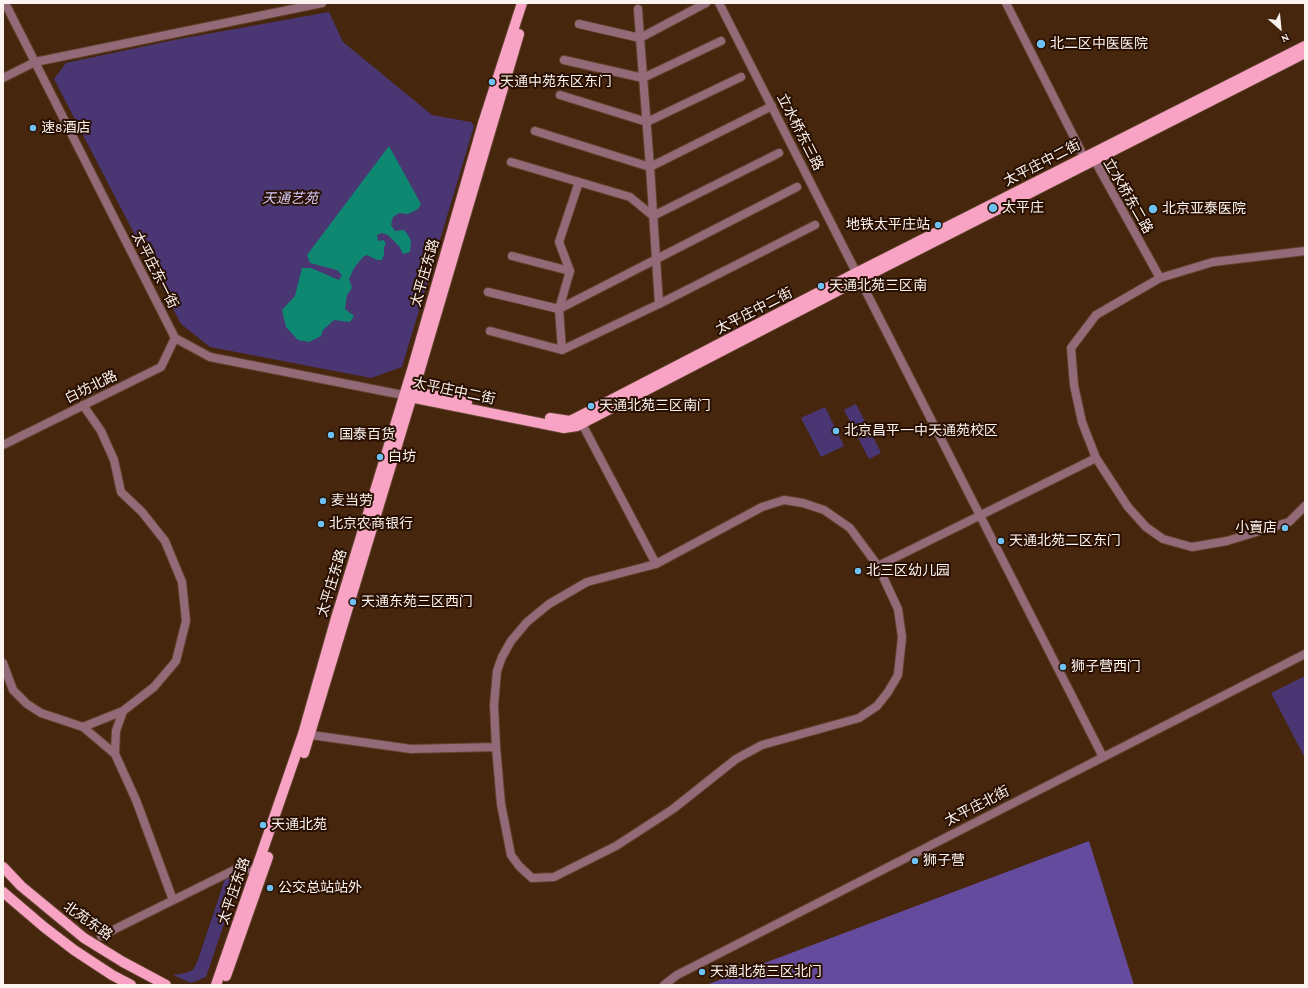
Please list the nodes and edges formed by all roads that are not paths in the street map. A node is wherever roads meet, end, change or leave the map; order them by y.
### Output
1 (5, 3) edge
2 (322, 3) edge
3 (522, 3) edge
4 (528, 3) edge
5 (706, 3) edge
6 (719, 3) edge
7 (1006, 3) edge
8 (638, 9) dead end
9 (579, 24) dead end
10 (640, 38) junction
11 (721, 41) dead end
12 (1305, 46) edge
13 (1305, 53) edge
14 (564, 60) dead end
15 (35, 62) junction
16 (741, 77) dead end
17 (3, 78) edge
18 (643, 78) junction
19 (560, 96) dead end
20 (772, 106) junction
21 (646, 122) junction
22 (535, 131) dead end
23 (779, 153) dead end
24 (1084, 157) junction
25 (1095, 161) junction
26 (511, 162) dead end
27 (650, 167) junction
28 (579, 182) junction
29 (797, 187) dead end
30 (653, 216) junction
31 (815, 224) dead end
32 (1305, 251) edge
33 (512, 256) dead end
34 (655, 259) junction
35 (570, 271) junction
36 (858, 276) junction
37 (1160, 278) junction
38 (488, 292) dead end
39 (659, 304) junction
40 (559, 309) junction
41 (490, 331) dead end
42 (175, 338) junction
43 (562, 350) junction
44 (409, 395) junction
45 (83, 405) junction
46 (580, 421) junction
47 (3, 445) edge
48 (1096, 458) junction
49 (1305, 506) edge
50 (980, 514) junction
51 (656, 564) junction
52 (878, 566) junction
53 (1305, 654) edge
54 (3, 663) edge
55 (123, 710) junction
56 (83, 727) junction
57 (306, 735) junction
58 (496, 747) junction
59 (115, 754) junction
60 (1103, 757) junction
61 (3, 867) edge
62 (259, 873) junction
63 (3, 892) edge
64 (173, 900) junction
65 (100, 936) dead end
66 (131, 985) edge
67 (166, 985) edge
68 (216, 985) edge
69 (223, 985) edge
70 (664, 985) edge

1 - 15 street, 太平庄东一街
2 - 15 street
3 - 44 main road, 太平庄东路
4 - 44 main road, 太平庄东路
5 - 10 street
6 - 20 street, 立水桥东三路
7 - 24 street, 立水桥东二路
8 - 10 street
9 - 10 street
10 - 18 street
11 - 18 street
12 - 24 main road, 太平庄中二街
13 - 25 main road, 太平庄中二街
14 - 18 street
15 - 17 street
15 - 42 street, 太平庄东一街
16 - 21 street
18 - 21 street
19 - 21 street
20 - 27 street
20 - 36 street, 立水桥东三路
21 - 27 street
22 - 27 street
23 - 30 street
24 - 25 street, 立水桥东二路
24 - 36 main road, 太平庄中二街
25 - 36 main road, 太平庄中二街
25 - 37 street, 立水桥东二路
26 - 28 street
27 - 30 street
28 - 30 street
28 - 35 street
29 - 34 street
30 - 34 street
31 - 39 street
32 - 37 street
33 - 35 street
34 - 39 street
34 - 40 street
35 - 40 street
36 - 46 main road, 太平庄中二街
36 - 50 street, 立水桥东三路
37 - 48 street
38 - 40 street
39 - 43 street
40 - 43 street
41 - 43 street
42 - 44 street
42 - 45 street, 白坊北路
44 - 46 main road, 太平庄中二街
44 - 57 main road, 太平庄东路
45 - 47 street, 白坊北路
45 - 55 street
46 - 51 street
48 - 49 street
48 - 50 street
50 - 52 street
50 - 60 street, 立水桥东三路
51 - 52 street
51 - 58 street
52 - 58 street
53 - 60 street, 太平庄北街
54 - 56 street
55 - 56 street
55 - 59 street
56 - 59 street
57 - 58 street
57 - 62 main road, 太平庄东路
59 - 64 street
60 - 70 street, 太平庄北街
61 - 67 main road, 北苑东路
62 - 64 street
62 - 68 main road, 太平庄东路
62 - 69 main road, 太平庄东路
63 - 66 main road
64 - 65 street

